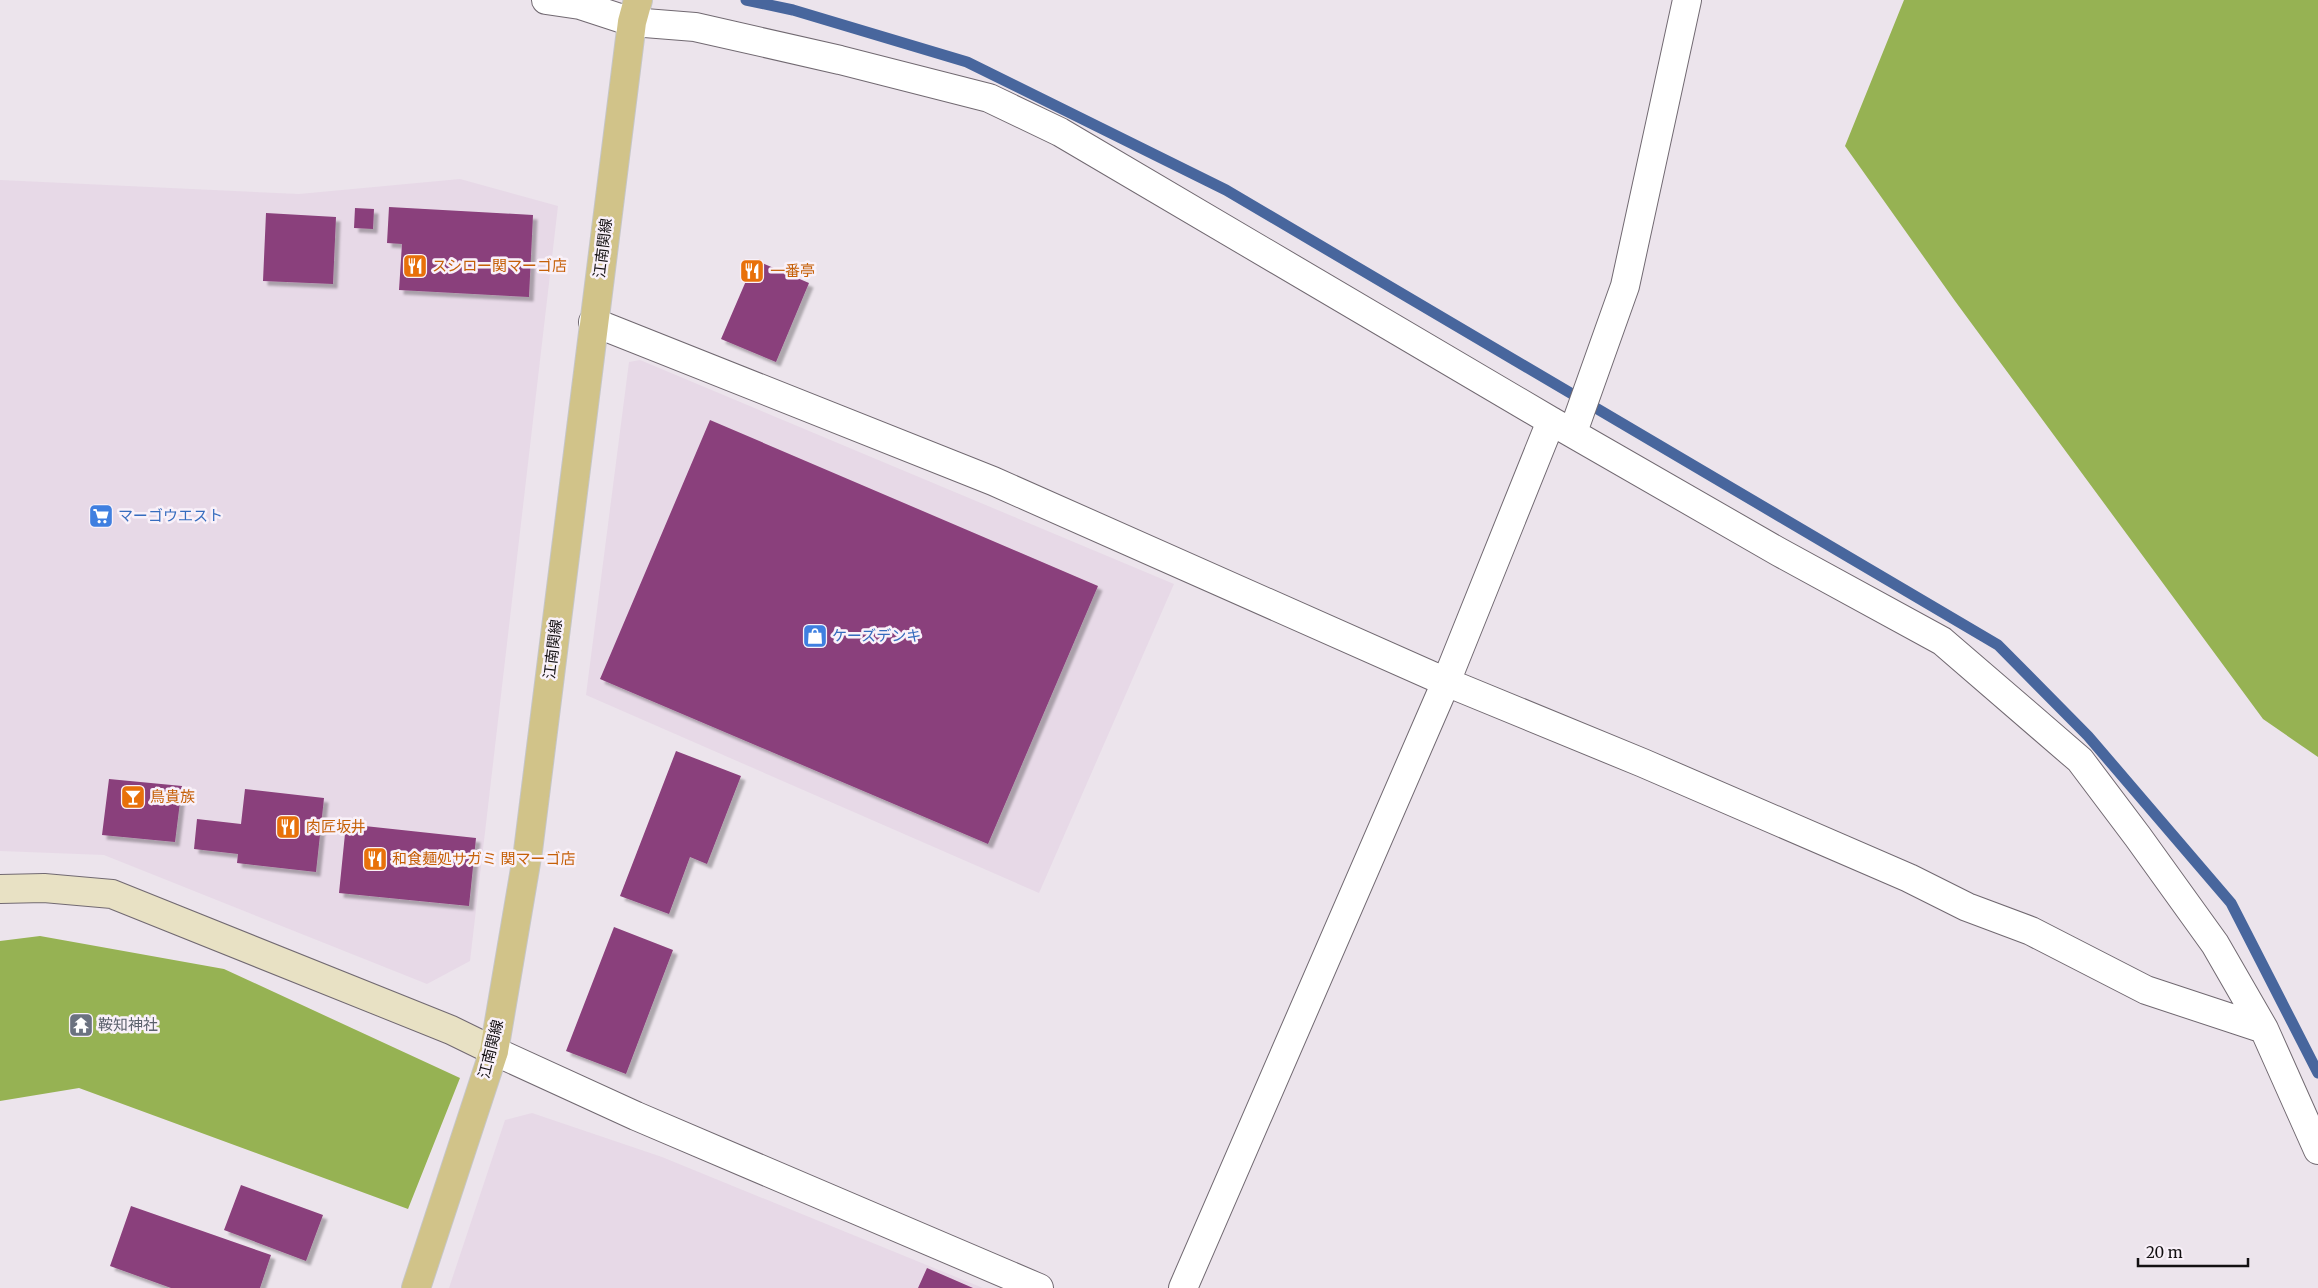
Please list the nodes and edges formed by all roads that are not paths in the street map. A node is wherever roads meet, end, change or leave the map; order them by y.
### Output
1 (546, 0) edge
2 (1687, 0) edge
3 (635, 11) edge
4 (593, 322) junction
5 (1562, 427) junction
6 (1446, 682) junction
7 (0, 889) edge
8 (2264, 1029) junction
9 (494, 1051) junction
10 (2318, 1150) edge
11 (416, 1288) edge
12 (1039, 1288) edge
13 (1183, 1288) edge

1 - 3 street
2 - 5 street
3 - 4 main road, 江南関線
3 - 5 street
4 - 6 street
4 - 9 main road, 江南関線
5 - 6 street
5 - 8 street
6 - 8 street
6 - 13 street
7 - 9 street
8 - 10 street
9 - 11 main road, 江南関線
9 - 12 street

